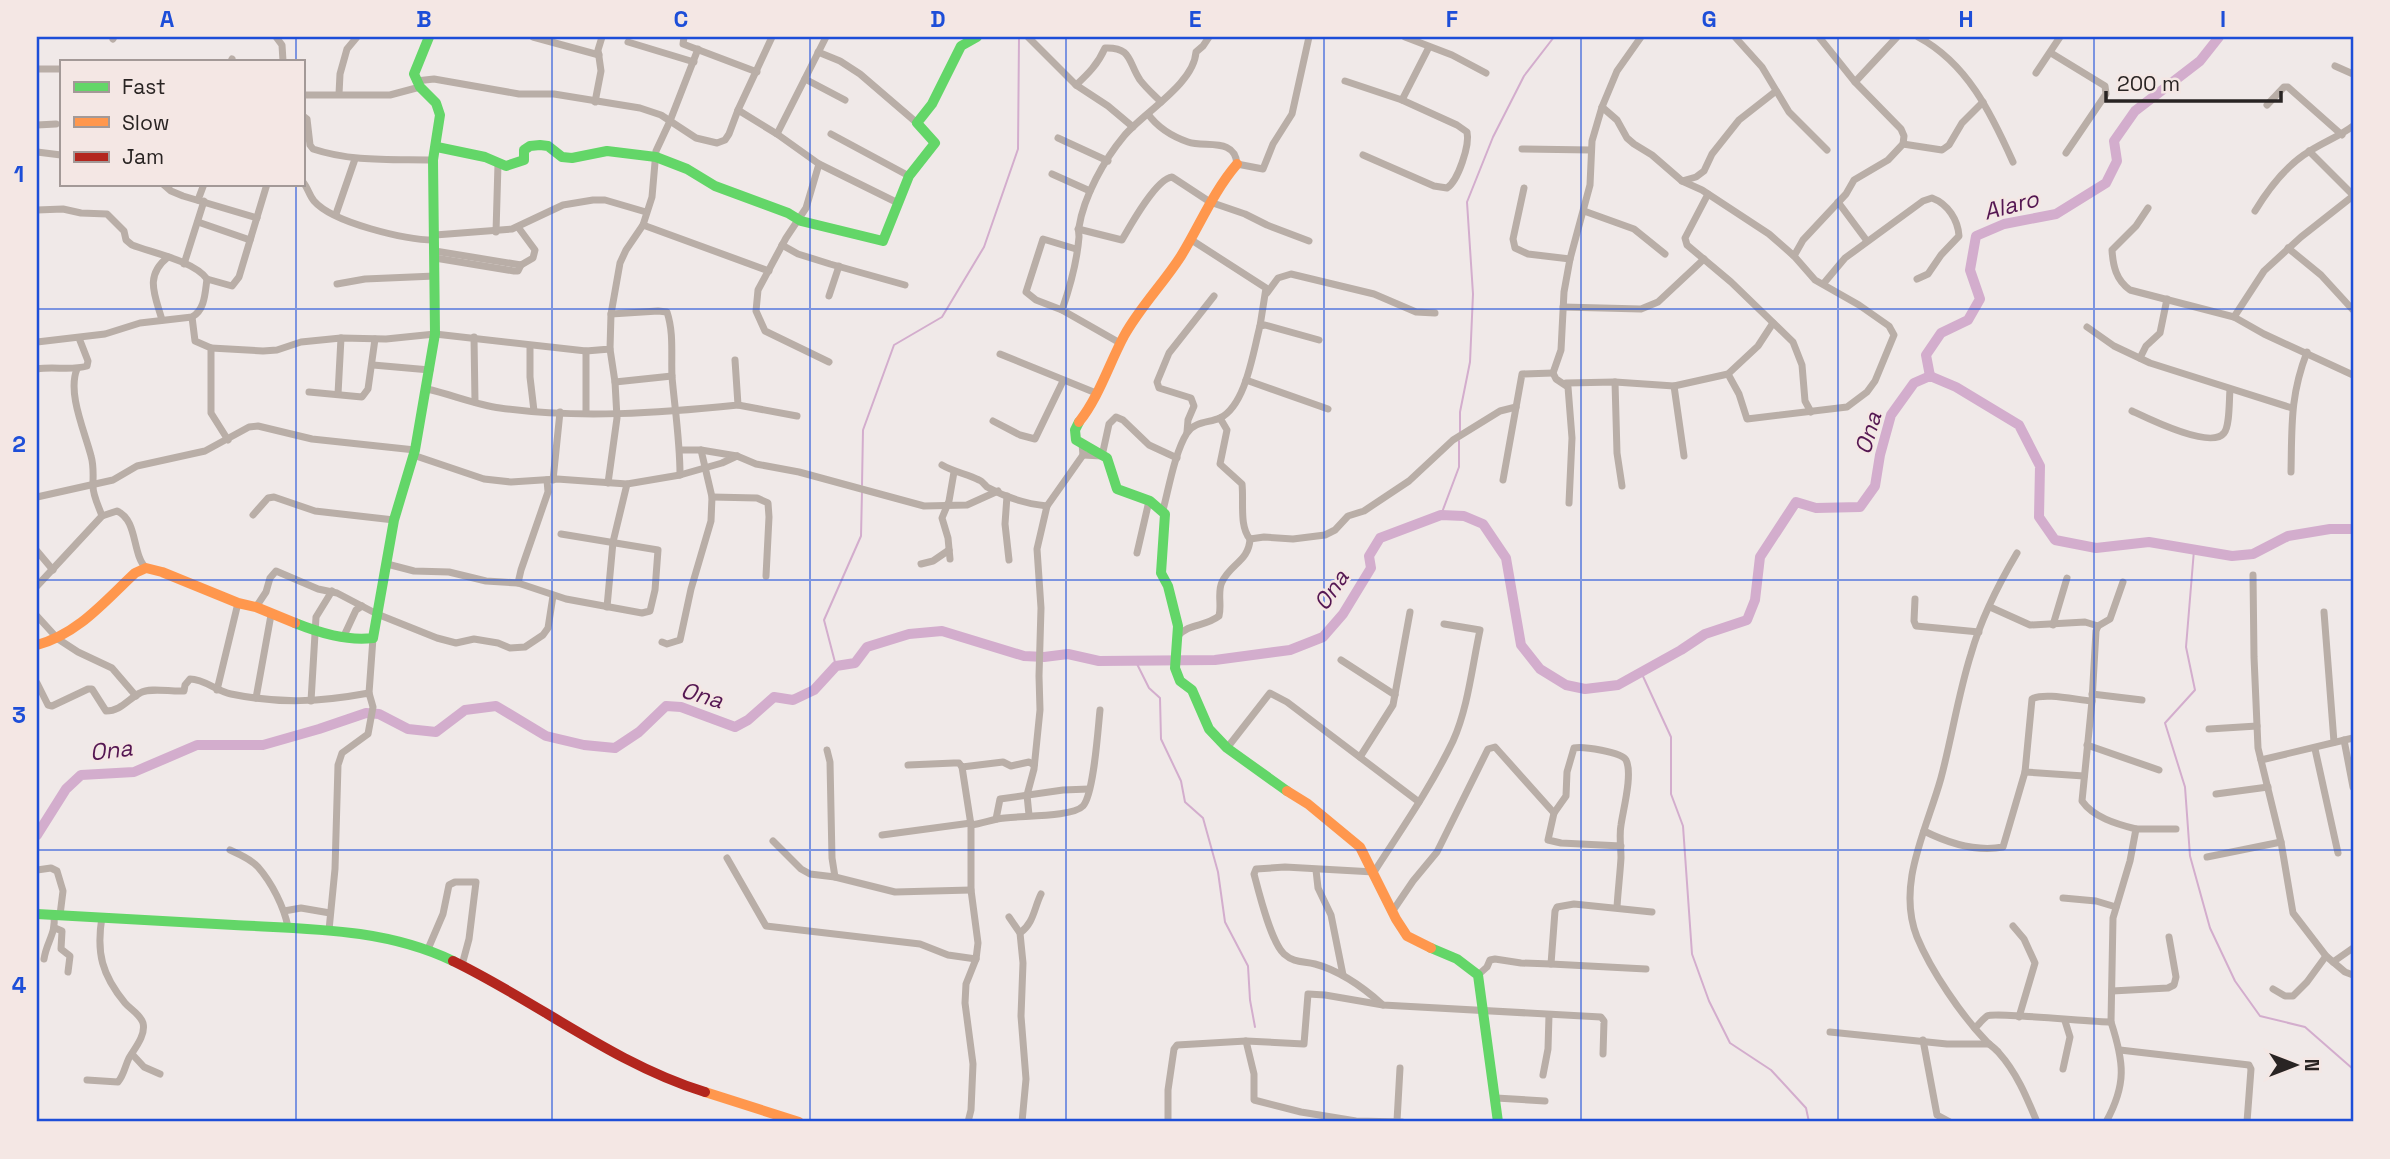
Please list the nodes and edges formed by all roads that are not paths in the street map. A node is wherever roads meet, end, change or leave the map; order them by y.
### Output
1 (276, 37) edge
2 (357, 37) edge
3 (429, 37) edge
4 (533, 37) edge
5 (602, 37) edge
6 (684, 37) edge
7 (772, 37) edge
8 (826, 37) edge
9 (976, 37) edge
10 (1028, 37) edge
11 (1207, 37) edge
12 (1309, 37) edge
13 (1405, 37) edge
14 (1641, 37) edge
15 (1735, 37) edge
16 (1819, 37) edge
17 (1897, 37) edge
18 (1918, 37) edge
19 (2060, 37) edge
20 (628, 42) dead end
21 (1429, 47) junction
22 (698, 49) junction
23 (818, 52) junction
24 (2051, 53) junction
25 (599, 55) junction
26 (283, 60) edge
27 (694, 62) junction
28 (2335, 66) dead end
29 (37, 69) edge
30 (60, 69) edge
31 (757, 72) junction
32 (1486, 73) dead end
33 (2036, 73) dead end
34 (2353, 75) edge
35 (805, 79) junction
36 (1345, 81) dead end
37 (1855, 82) junction
38 (418, 84) junction
39 (1076, 85) junction
40 (1776, 91) junction
41 (304, 94) edge
42 (340, 94) junction
43 (845, 100) dead end
44 (1402, 100) junction
45 (595, 102) junction
46 (1161, 102) junction
47 (1983, 102) junction
48 (2267, 105) dead end
49 (1602, 107) junction
50 (738, 110) junction
51 (1148, 114) junction
52 (304, 117) edge
53 (670, 121) junction
54 (917, 123) junction
55 (56, 124) dead end
56 (37, 125) edge
57 (2353, 126) edge
58 (1133, 127) junction
59 (777, 134) junction
60 (831, 134) dead end
61 (2342, 135) junction
62 (1058, 138) dead end
63 (1903, 144) junction
64 (437, 147) junction
65 (1522, 149) dead end
66 (1591, 150) junction
67 (1827, 150) dead end
68 (2309, 151) junction
69 (37, 152) edge
70 (2066, 153) dead end
71 (60, 155) edge
72 (1363, 155) dead end
73 (656, 158) junction
74 (355, 159) junction
75 (433, 160) junction
76 (1108, 161) junction
77 (2013, 162) dead end
78 (498, 164) junction
79 (819, 164) junction
80 (1237, 164) junction
81 (1052, 174) dead end
82 (908, 176) junction
83 (1682, 181) junction
84 (304, 185) edge
85 (165, 186) edge
86 (204, 186) edge
87 (266, 186) edge
88 (1524, 188) dead end
89 (1090, 191) junction
90 (1708, 194) junction
91 (2353, 195) edge
92 (201, 200) junction
93 (1210, 202) junction
94 (1838, 202) junction
95 (898, 203) junction
96 (2148, 208) dead end
97 (37, 210) edge
98 (1584, 211) junction
99 (2255, 211) dead end
100 (646, 212) junction
101 (336, 214) junction
102 (257, 218) junction
103 (798, 220) junction
104 (198, 222) junction
105 (643, 225) junction
106 (518, 227) junction
107 (1078, 229) junction
108 (496, 232) junction
109 (1190, 239) junction
110 (250, 240) junction
111 (1308, 241) dead end
112 (1867, 241) junction
113 (782, 245) junction
114 (435, 246) junction
115 (2288, 248) junction
116 (1076, 249) junction
117 (1665, 254) dead end
118 (1794, 256) junction
119 (167, 257) junction
120 (1570, 259) junction
121 (1704, 259) junction
122 (184, 264) junction
123 (839, 266) junction
124 (769, 271) junction
125 (435, 276) junction
126 (207, 279) junction
127 (1917, 279) dead end
128 (1824, 283) junction
129 (337, 284) dead end
130 (905, 285) dead end
131 (1267, 293) junction
132 (829, 296) dead end
133 (1214, 296) dead end
134 (2167, 299) junction
135 (1563, 307) junction
136 (1062, 310) junction
137 (2353, 310) edge
138 (1435, 313) dead end
139 (611, 314) junction
140 (192, 317) junction
141 (2234, 317) junction
142 (162, 320) junction
143 (1773, 323) junction
144 (1260, 326) junction
145 (2087, 327) dead end
146 (435, 334) junction
147 (474, 337) junction
148 (79, 338) junction
149 (341, 338) junction
150 (375, 339) junction
151 (1319, 340) dead end
152 (37, 342) edge
153 (1120, 343) junction
154 (530, 346) junction
155 (211, 348) junction
156 (610, 349) junction
157 (586, 351) junction
158 (2307, 352) junction
159 (1000, 354) dead end
160 (2140, 358) junction
161 (735, 360) dead end
162 (829, 362) dead end
163 (373, 365) junction
164 (37, 369) edge
165 (77, 369) junction
166 (430, 370) junction
167 (1553, 373) junction
168 (1728, 374) junction
169 (2353, 375) edge
170 (672, 376) junction
171 (1246, 380) junction
172 (1063, 381) junction
173 (615, 382) junction
174 (1615, 382) junction
175 (1566, 383) junction
176 (1674, 386) junction
177 (426, 388) junction
178 (2230, 390) junction
179 (309, 392) dead end
180 (1096, 393) junction
181 (338, 394) junction
182 (475, 402) junction
183 (738, 405) junction
184 (1516, 407) junction
185 (2292, 408) junction
186 (1328, 409) dead end
187 (677, 410) junction
188 (534, 411) junction
189 (2132, 411) dead end
190 (560, 412) junction
191 (1811, 412) junction
192 (586, 413) junction
193 (616, 413) junction
194 (797, 416) dead end
195 (1220, 418) junction
196 (993, 421) dead end
197 (1188, 432) junction
198 (228, 440) junction
199 (1082, 444) junction
200 (680, 450) junction
201 (701, 450) junction
202 (414, 452) junction
203 (1083, 455) junction
204 (737, 456) junction
205 (1102, 456) junction
206 (1684, 456) dead end
207 (1177, 458) junction
208 (942, 465) dead end
209 (706, 468) junction
210 (954, 472) junction
211 (2291, 472) dead end
212 (680, 475) junction
213 (550, 480) junction
214 (1503, 480) dead end
215 (608, 483) junction
216 (627, 484) junction
217 (93, 485) junction
218 (1622, 486) dead end
219 (998, 491) junction
220 (1007, 496) junction
221 (37, 497) edge
222 (712, 497) junction
223 (1149, 501) junction
224 (1569, 503) dead end
225 (946, 505) junction
226 (1046, 506) junction
227 (1163, 510) junction
228 (253, 515) dead end
229 (102, 516) junction
230 (394, 520) junction
231 (561, 534) dead end
232 (1250, 540) junction
233 (613, 542) junction
234 (949, 550) junction
235 (37, 551) edge
236 (1137, 553) dead end
237 (2017, 554) dead end
238 (950, 559) dead end
239 (1009, 560) dead end
240 (387, 564) junction
241 (921, 564) dead end
242 (146, 568) junction
243 (53, 569) junction
244 (765, 576) dead end
245 (2253, 576) dead end
246 (2067, 578) dead end
247 (2123, 582) dead end
248 (518, 583) junction
249 (37, 586) edge
250 (332, 591) junction
251 (553, 596) junction
252 (1915, 599) dead end
253 (238, 603) junction
254 (362, 606) junction
255 (256, 607) junction
256 (607, 607) junction
257 (1990, 607) junction
258 (1410, 612) dead end
259 (2324, 612) dead end
260 (377, 614) junction
261 (271, 615) junction
262 (37, 616) edge
263 (1444, 624) dead end
264 (2053, 625) junction
265 (2098, 626) junction
266 (316, 631) junction
267 (1979, 632) junction
268 (1178, 636) junction
269 (343, 638) junction
270 (373, 638) junction
271 (58, 639) junction
272 (662, 642) dead end
273 (37, 645) edge
274 (1341, 660) dead end
275 (37, 683) edge
276 (217, 690) junction
277 (369, 693) junction
278 (1395, 695) junction
279 (136, 696) junction
280 (2092, 697) junction
281 (256, 698) junction
282 (2142, 700) dead end
283 (311, 701) junction
284 (1100, 710) dead end
285 (2257, 726) junction
286 (2209, 729) dead end
287 (2353, 738) edge
288 (2344, 740) junction
289 (2334, 742) junction
290 (2087, 745) junction
291 (1227, 748) junction
292 (2315, 749) junction
293 (827, 750) dead end
294 (1360, 757) junction
295 (2260, 760) junction
296 (908, 765) dead end
297 (1034, 765) junction
298 (962, 767) junction
299 (2159, 770) dead end
300 (2025, 772) junction
301 (2084, 776) junction
302 (2268, 787) junction
303 (2353, 787) edge
304 (1088, 789) junction
305 (1027, 794) junction
306 (2216, 794) dead end
307 (1419, 802) junction
308 (1554, 813) junction
309 (1029, 815) junction
310 (996, 819) junction
311 (971, 824) junction
312 (2136, 829) junction
313 (2176, 829) dead end
314 (1924, 831) junction
315 (882, 835) dead end
316 (773, 841) dead end
317 (2281, 842) junction
318 (1621, 846) junction
319 (230, 850) dead end
320 (2338, 853) dead end
321 (2207, 857) dead end
322 (727, 858) dead end
323 (37, 870) edge
324 (1316, 870) junction
325 (1374, 872) junction
326 (835, 877) junction
327 (971, 890) junction
328 (1041, 894) dead end
329 (2063, 898) dead end
330 (1617, 907) junction
331 (2116, 907) junction
332 (284, 911) junction
333 (1392, 912) junction
334 (1653, 912) dead end
335 (330, 913) junction
336 (37, 914) edge
337 (57, 915) junction
338 (102, 917) junction
339 (1009, 917) dead end
340 (2013, 926) dead end
341 (288, 927) junction
342 (55, 928) junction
343 (329, 930) junction
344 (1020, 933) junction
345 (2169, 937) dead end
346 (37, 948) edge
347 (46, 948) junction
348 (2353, 948) edge
349 (428, 949) junction
350 (2326, 956) junction
351 (44, 959) dead end
352 (976, 959) junction
353 (2333, 962) junction
354 (1551, 964) junction
355 (462, 965) junction
356 (1646, 969) dead end
357 (68, 972) dead end
358 (1343, 975) junction
359 (1478, 975) junction
360 (2353, 975) edge
361 (2273, 989) dead end
362 (2112, 991) junction
363 (1383, 1005) junction
364 (1482, 1009) junction
365 (1549, 1015) junction
366 (2020, 1017) junction
367 (2065, 1021) junction
368 (2111, 1022) junction
369 (1975, 1028) junction
370 (1830, 1032) dead end
371 (1923, 1040) junction
372 (1246, 1041) junction
373 (1989, 1044) junction
374 (2120, 1050) junction
375 (132, 1054) junction
376 (1602, 1054) dead end
377 (1400, 1068) dead end
378 (2063, 1069) dead end
379 (160, 1074) dead end
380 (1543, 1074) dead end
381 (87, 1080) dead end
382 (1496, 1098) junction
383 (1545, 1101) dead end
384 (799, 1122) edge
385 (968, 1122) edge
386 (1022, 1122) edge
387 (1168, 1122) edge
388 (1400, 1122) edge
389 (1499, 1122) edge
390 (1950, 1122) edge
391 (2037, 1122) edge
392 (2106, 1122) edge
393 (2247, 1122) edge

1 - 26 street
2 - 42 street
3 - 38 main road
4 - 25 street
5 - 25 street
6 - 22 street
7 - 31 street
8 - 23 street
9 - 54 main road
10 - 39 street
11 - 46 street
12 - 80 street
13 - 21 street
14 - 49 street
15 - 40 street
16 - 37 street
17 - 37 street
18 - 47 street
19 - 24 street
20 - 27 street
21 - 32 street
21 - 44 street
22 - 27 street
22 - 31 street
23 - 35 street
23 - 54 street
24 - 33 street
24 - 70 street
25 - 45 street
27 - 53 street
28 - 34 street
29 - 30 street
31 - 50 street
35 - 43 street
35 - 59 street
36 - 44 street
37 - 63 street
38 - 42 street
38 - 45 street
38 - 64 main road
39 - 46 street
39 - 58 street
40 - 67 street
40 - 83 street
41 - 42 street
44 - 72 street
45 - 53 street
46 - 51 street
47 - 63 street
47 - 77 street
48 - 61 street
49 - 66 street
49 - 83 street
50 - 53 street
50 - 59 street
51 - 58 street
51 - 80 street
52 - 74 street
53 - 73 street
54 - 82 main road
55 - 56 street
57 - 61 street
58 - 76 street
59 - 79 street
60 - 82 street
61 - 68 street
62 - 76 street
63 - 94 street
64 - 75 main road
64 - 78 main road
65 - 66 street
66 - 98 street
68 - 91 street
68 - 99 street
69 - 71 street
73 - 78 main road
73 - 100 street
73 - 103 main road
74 - 75 street
74 - 101 street
75 - 114 main road
76 - 89 street
78 - 108 street
79 - 95 street
79 - 103 street
80 - 93 main road
81 - 89 street
82 - 95 main road
83 - 90 street
84 - 101 street
85 - 92 street
86 - 92 street
87 - 102 street
88 - 120 street
89 - 107 street
90 - 118 street
90 - 121 street
91 - 115 street
92 - 102 street
92 - 104 street
93 - 107 street
93 - 109 main road
93 - 111 street
94 - 112 street
94 - 118 street
95 - 103 main road
96 - 134 street
97 - 119 street
98 - 117 street
98 - 120 street
100 - 105 street
100 - 106 street
101 - 114 street
102 - 110 street
103 - 113 street
104 - 110 street
104 - 122 street
105 - 124 street
105 - 139 street
106 - 108 street
106 - 114 street
107 - 116 street
108 - 114 street
109 - 131 street
109 - 153 main road
110 - 126 street
112 - 127 street
112 - 128 street
113 - 123 street
113 - 124 street
114 - 125 main road
115 - 137 street
115 - 141 street
116 - 136 street
116 - 136 street
118 - 128 street
119 - 122 street
119 - 142 street
120 - 135 street
121 - 135 street
121 - 143 street
122 - 126 street
123 - 130 street
123 - 132 street
124 - 162 street
125 - 129 street
125 - 146 main road
126 - 140 street
128 - 191 street
131 - 138 street
131 - 144 street
133 - 197 street
134 - 141 street
134 - 160 street
135 - 167 street
136 - 153 street
139 - 156 street
139 - 170 street
140 - 142 street
140 - 155 street
141 - 158 street
142 - 148 street
143 - 168 street
143 - 191 street
144 - 151 street
144 - 171 street
145 - 160 street
146 - 147 street
146 - 150 street
146 - 166 main road
147 - 154 street
147 - 182 street
148 - 152 street
148 - 165 street
149 - 150 street
149 - 155 street
149 - 181 street
150 - 163 street
153 - 180 main road
154 - 157 street
154 - 188 street
155 - 198 street
156 - 157 street
156 - 173 street
157 - 192 street
158 - 169 street
158 - 185 street
159 - 172 street
160 - 178 street
161 - 183 street
163 - 166 street
163 - 181 street
164 - 165 street
165 - 217 street
166 - 177 main road
167 - 175 street
167 - 184 street
168 - 176 street
168 - 191 street
170 - 173 street
170 - 187 street
171 - 186 street
171 - 195 street
172 - 180 street
172 - 196 street
173 - 193 street
174 - 175 street
174 - 176 street
174 - 218 street
175 - 224 street
176 - 206 street
177 - 182 street
177 - 202 main road
178 - 185 street
178 - 189 street
179 - 181 street
180 - 199 main road
182 - 188 street
183 - 187 street
183 - 194 street
184 - 214 street
184 - 232 street
185 - 211 street
187 - 193 street
187 - 200 street
188 - 190 street
190 - 192 street
190 - 213 street
192 - 193 street
193 - 215 street
195 - 197 street
195 - 232 street
197 - 207 street
198 - 202 street
198 - 217 street
199 - 203 street
199 - 205 main road
200 - 201 street
200 - 212 street
201 - 204 street
201 - 209 street
202 - 213 street
202 - 230 main road
203 - 205 street
203 - 226 street
204 - 209 street
204 - 225 street
205 - 207 street
205 - 223 main road
207 - 227 street
208 - 210 street
209 - 212 street
209 - 222 street
210 - 219 street
210 - 225 street
212 - 216 street
213 - 215 street
213 - 248 street
215 - 216 street
216 - 233 street
217 - 221 street
217 - 229 street
219 - 220 street
219 - 225 street
220 - 226 street
220 - 239 street
222 - 244 street
222 - 272 street
223 - 227 main road
223 - 236 street
225 - 234 street
226 - 297 street
227 - 268 main road
228 - 230 street
229 - 242 street
229 - 243 street
230 - 240 main road
231 - 233 street
232 - 268 street
233 - 256 street
233 - 256 street
234 - 238 street
234 - 241 street
235 - 243 street
237 - 257 street
240 - 248 street
240 - 260 main road
242 - 253 main road
242 - 271 main road
243 - 249 street
245 - 285 street
246 - 264 street
247 - 265 street
248 - 251 street
250 - 254 street
250 - 255 street
250 - 266 street
251 - 256 street
251 - 260 street
252 - 267 street
253 - 255 main road
253 - 276 street
254 - 260 street
254 - 269 street
255 - 261 main road
257 - 264 street
257 - 267 street
258 - 278 street
259 - 289 street
260 - 270 main road
261 - 266 main road
261 - 281 street
262 - 271 street
263 - 307 street
264 - 265 street
265 - 280 street
266 - 269 main road
266 - 283 street
267 - 314 street
268 - 291 main road
269 - 270 main road
270 - 277 street
271 - 273 main road
271 - 279 street
274 - 278 street
275 - 279 street
276 - 279 street
276 - 281 street
277 - 283 street
277 - 335 street
278 - 294 street
280 - 282 street
280 - 290 street
280 - 300 street
281 - 283 street
284 - 304 street
285 - 286 street
285 - 295 street
287 - 288 street
288 - 289 street
288 - 303 street
289 - 292 street
290 - 299 street
290 - 301 street
291 - 294 street
291 - 325 main road
292 - 295 street
292 - 320 street
293 - 326 street
294 - 307 street
295 - 302 street
296 - 298 street
297 - 298 street
297 - 305 street
298 - 311 street
300 - 301 street
300 - 314 street
301 - 312 street
302 - 306 street
302 - 317 street
304 - 305 street
304 - 309 street
305 - 309 street
305 - 310 street
307 - 325 street
308 - 318 street
308 - 318 street
308 - 333 street
309 - 310 street
310 - 311 street
311 - 315 street
311 - 327 street
312 - 313 street
312 - 331 street
314 - 369 street
316 - 326 street
317 - 321 street
317 - 350 street
318 - 330 street
319 - 332 street
322 - 352 street
323 - 337 street
324 - 325 street
324 - 358 street
324 - 358 street
325 - 333 main road
326 - 327 street
327 - 352 street
328 - 344 street
329 - 331 street
330 - 334 street
330 - 354 street
331 - 362 street
332 - 335 street
332 - 341 street
333 - 359 main road
335 - 343 street
336 - 337 main road
337 - 338 main road
337 - 342 street
338 - 341 main road
338 - 375 street
339 - 344 street
340 - 366 street
341 - 343 main road
342 - 347 street
342 - 357 street
343 - 349 main road
344 - 386 street
345 - 362 street
346 - 347 street
347 - 351 street
348 - 353 street
349 - 355 main road
349 - 355 street
350 - 353 street
350 - 361 street
352 - 385 street
353 - 360 street
354 - 356 street
354 - 359 street
355 - 384 main road
358 - 363 street
359 - 364 main road
362 - 368 street
363 - 364 street
363 - 372 street
364 - 365 street
364 - 382 main road
365 - 376 street
365 - 380 street
366 - 367 street
366 - 369 street
367 - 368 street
367 - 378 street
368 - 374 street
369 - 373 street
370 - 371 street
371 - 373 street
371 - 390 street
372 - 387 street
372 - 388 street
373 - 391 street
374 - 392 street
374 - 393 street
375 - 379 street
375 - 381 street
377 - 388 street
382 - 383 street
382 - 389 main road

